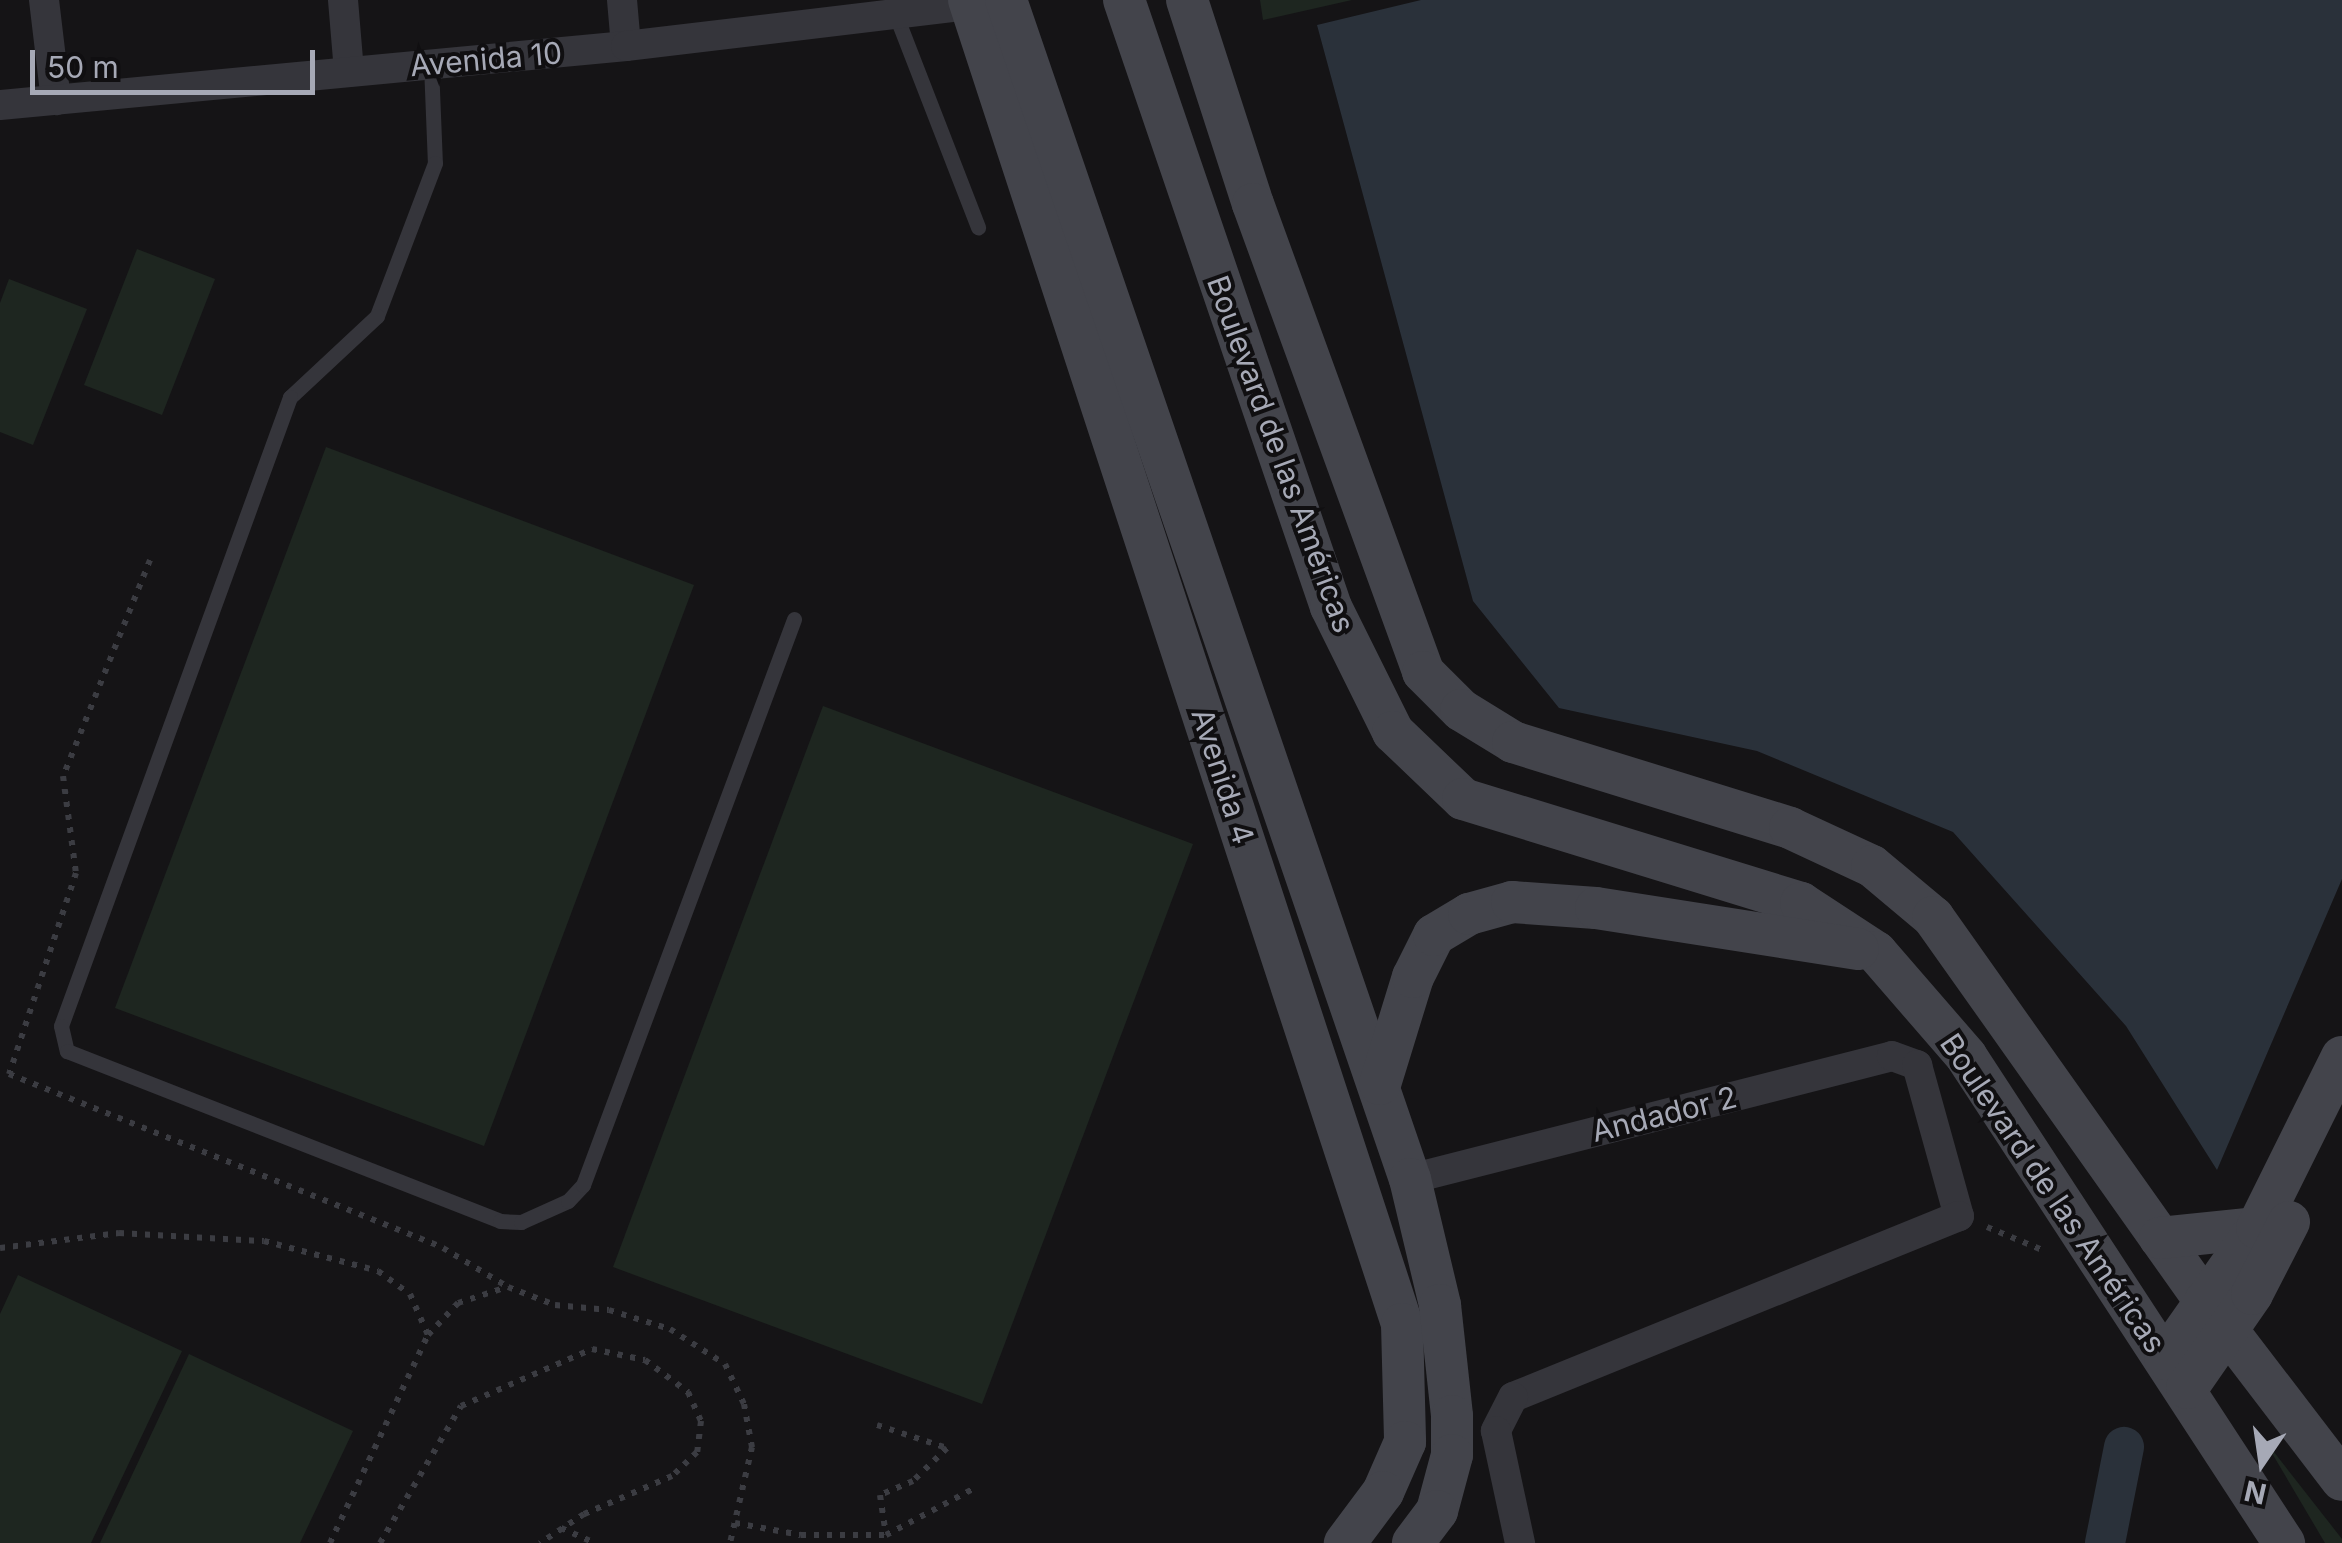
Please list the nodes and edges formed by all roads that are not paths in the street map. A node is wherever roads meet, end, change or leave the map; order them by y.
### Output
1 (44, 0) edge
2 (343, 0) edge
3 (622, 0) edge
4 (1124, 0) edge
5 (1187, 0) edge
6 (982, 2) edge
7 (895, 13) junction
8 (626, 46) junction
9 (431, 65) junction
10 (349, 72) junction
11 (56, 100) junction
12 (0, 105) edge
13 (978, 227) dead end
14 (794, 620) dead end
15 (1876, 952) junction
16 (2342, 1057) edge
17 (1380, 1084) junction
18 (2342, 1113) edge
19 (1410, 1179) junction
20 (2258, 1228) junction
21 (2160, 1238) junction
22 (2217, 1316) junction
23 (2176, 1374) junction
24 (2342, 1480) edge
25 (1345, 1543) edge
26 (1414, 1543) edge
27 (1520, 1543) edge
28 (2284, 1543) edge

1 - 11 street
2 - 10 street
3 - 8 street
4 - 15 main road, Boulevard de las Américas
5 - 21 main road, Boulevard de las Américas
6 - 7 street, Avenida 10
6 - 17 main road, Avenida 4
6 - 25 main road, Avenida 4
7 - 8 street, Avenida 10
7 - 13 lane
8 - 9 street, Avenida 10
9 - 10 street, Avenida 10
9 - 14 lane
10 - 11 street, Avenida 10
11 - 12 street, Avenida 10
15 - 17 main road
15 - 23 main road, Boulevard de las Américas
16 - 20 main road
17 - 19 main road, Avenida 4
18 - 22 main road
19 - 26 main road, Avenida 4
19 - 27 street, Andador 2
20 - 21 main road
20 - 22 main road
21 - 22 main road, Boulevard de las Américas
22 - 23 main road
22 - 24 main road, Boulevard de las Américas
23 - 28 main road, Boulevard de las Américas

